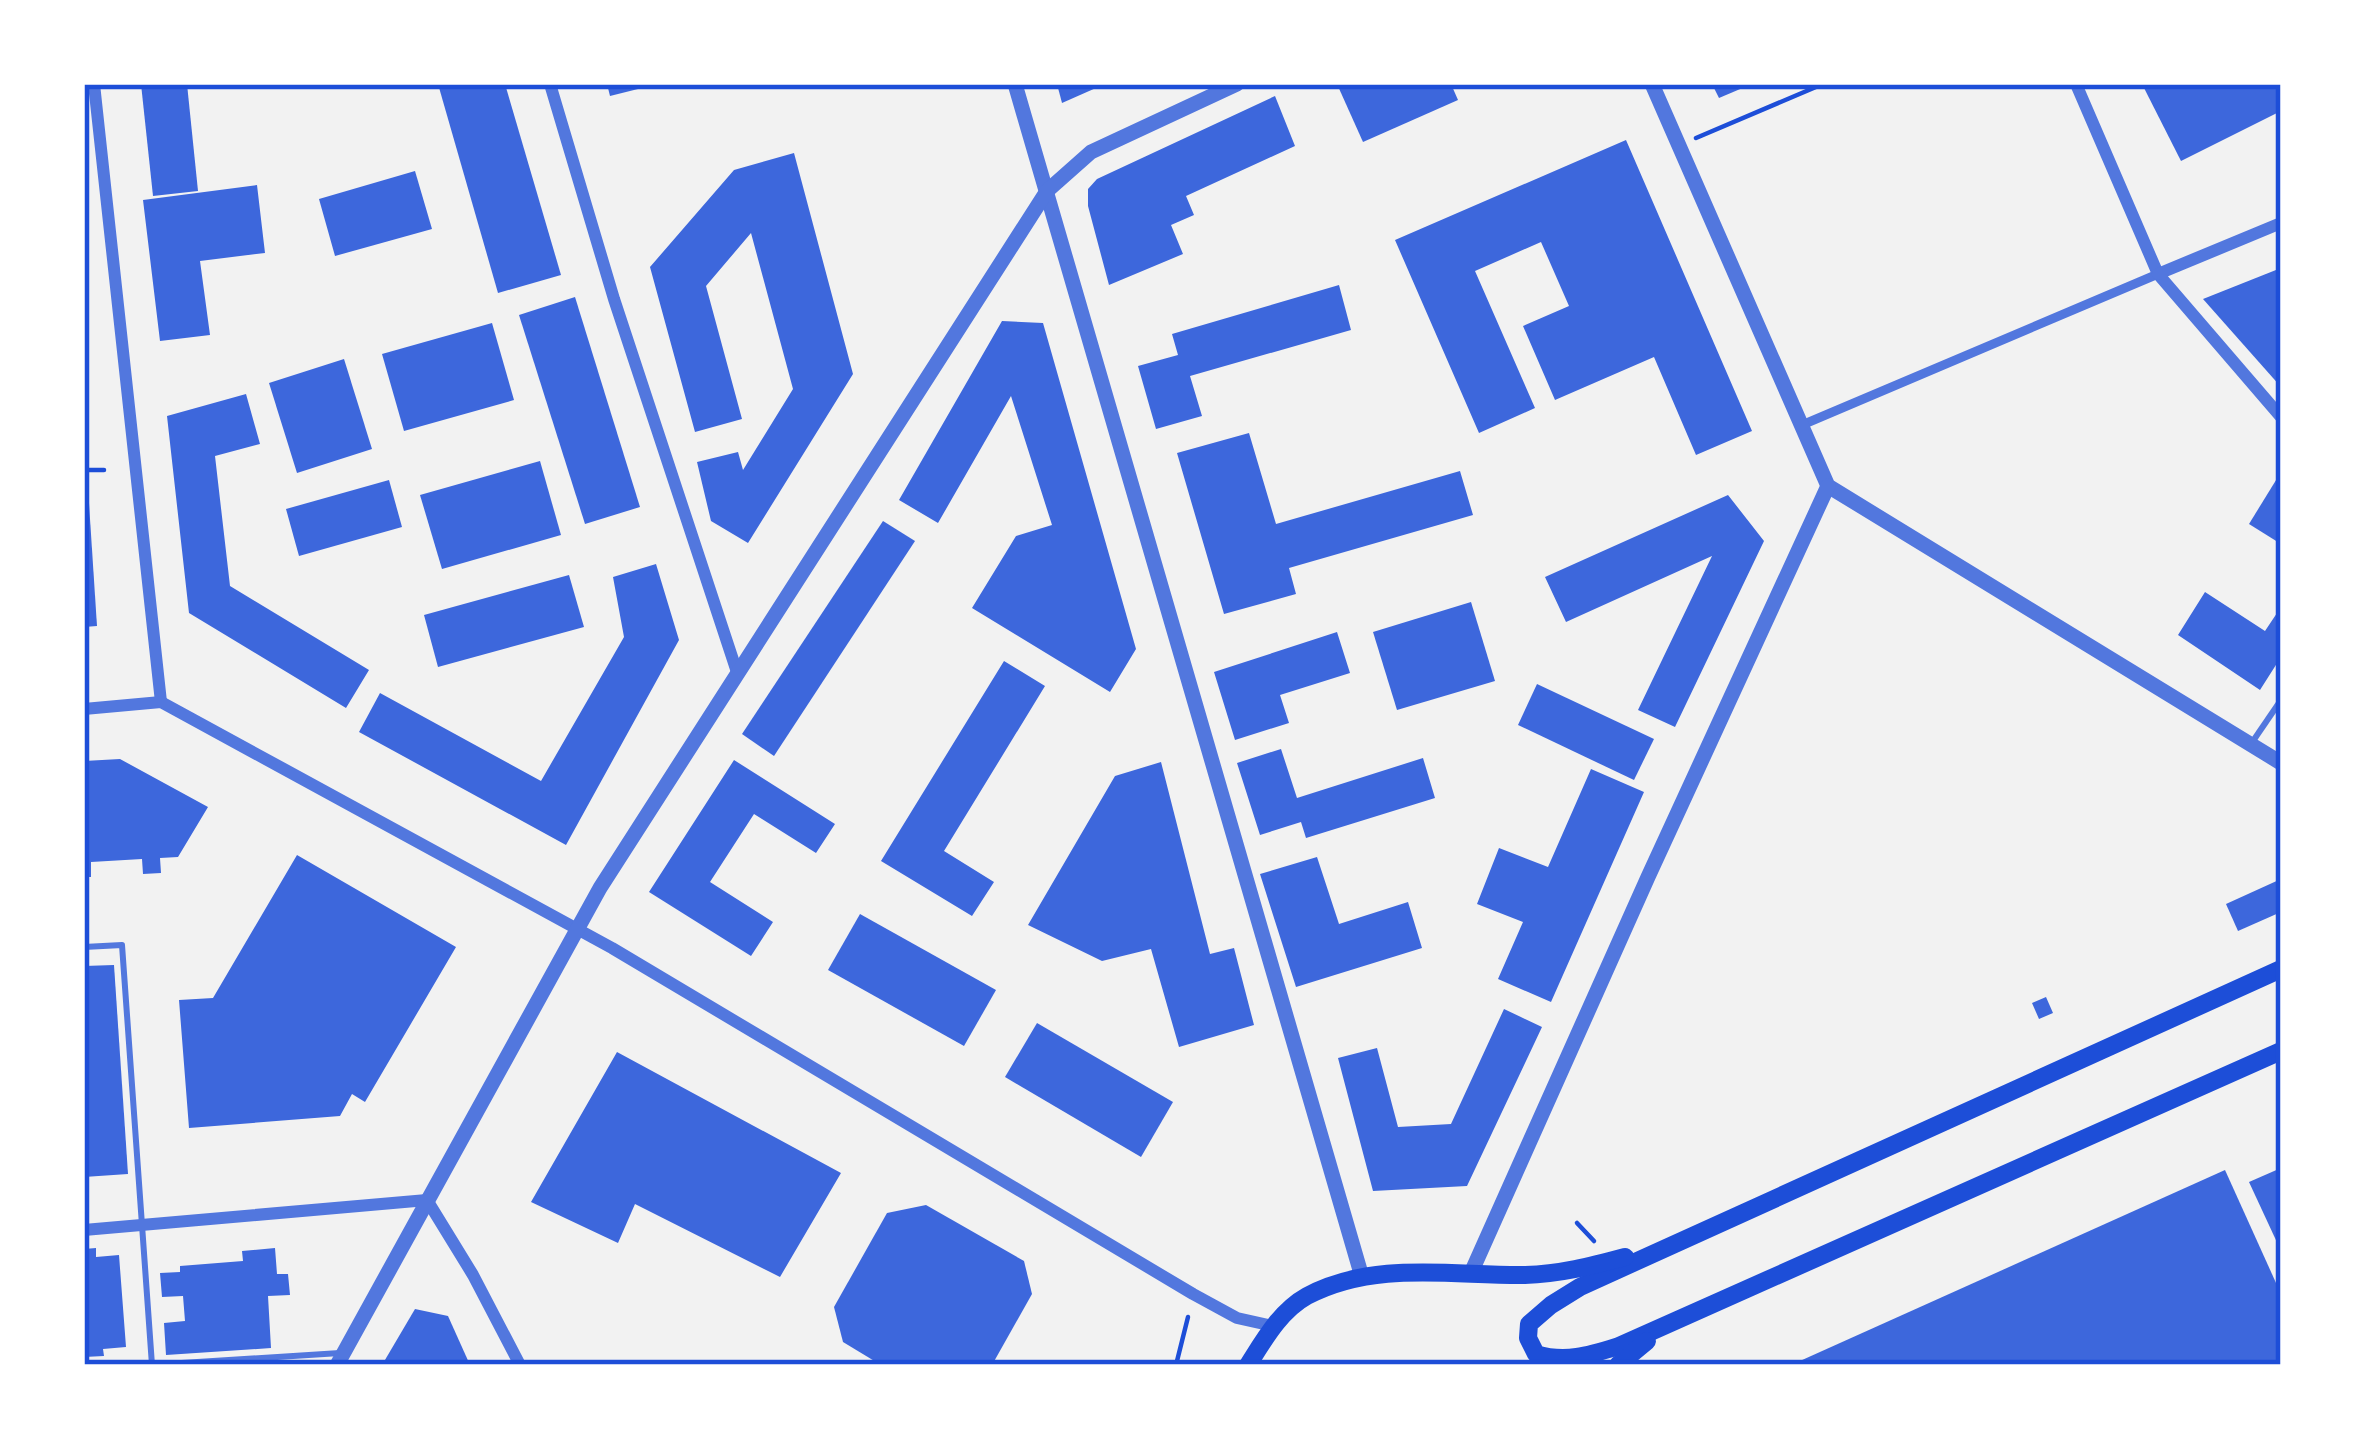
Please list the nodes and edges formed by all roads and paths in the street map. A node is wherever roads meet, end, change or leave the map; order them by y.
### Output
1 (94, 84) edge
2 (550, 84) edge
3 (1015, 84) edge
4 (1238, 84) edge
5 (1652, 84) edge
6 (1823, 84) edge
7 (2076, 84) edge
8 (1679, 145) junction
9 (1047, 191) junction
10 (2281, 224) edge
11 (2158, 274) junction
12 (2281, 417) edge
13 (1802, 425) junction
14 (84, 470) edge
15 (104, 470) dead end
16 (1828, 486) junction
17 (737, 672) junction
18 (2281, 700) edge
19 (161, 702) junction
20 (84, 709) edge
21 (2281, 741) edge
22 (2251, 744) junction
23 (2276, 760) edge
24 (576, 928) junction
25 (84, 947) edge
26 (2281, 969) edge
27 (2281, 1051) edge
28 (427, 1200) junction
29 (1577, 1223) dead end
30 (142, 1225) junction
31 (84, 1230) edge
32 (1596, 1243) dead end
33 (1676, 1243) junction
34 (1471, 1273) junction
35 (1362, 1276) junction
36 (1193, 1294) junction
37 (1686, 1315) junction
38 (1273, 1326) junction
39 (340, 1359) edge
40 (1625, 1360) edge
41 (1252, 1362) edge
42 (151, 1365) edge
43 (520, 1365) edge
44 (1176, 1365) edge

1 - 19 street
2 - 17 street
3 - 9 street
4 - 9 street
5 - 8 street
6 - 8 path
7 - 11 street
8 - 13 street
9 - 17 street
9 - 35 street
10 - 11 street
11 - 12 street
11 - 13 street
13 - 16 street
14 - 15 path
16 - 22 street
16 - 34 street
17 - 24 street
18 - 22 lane
19 - 20 street
19 - 24 street
21 - 23 lane
22 - 23 street
24 - 28 street
24 - 36 street
25 - 30 lane
26 - 33 main road
27 - 37 main road
28 - 30 street
28 - 39 street
28 - 43 street
29 - 32 path
30 - 31 street
30 - 42 lane
33 - 34 main road
33 - 37 main road
34 - 35 main road
35 - 38 main road
36 - 38 street
36 - 44 path
37 - 40 main road
38 - 41 main road
39 - 42 lane

